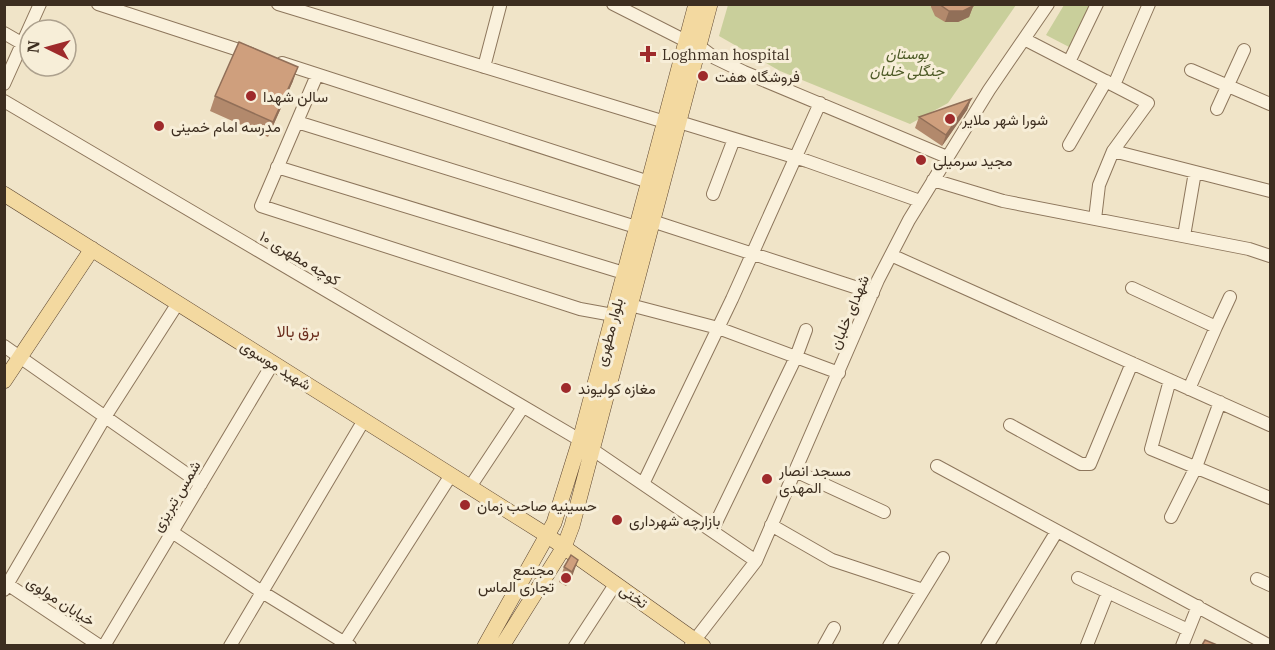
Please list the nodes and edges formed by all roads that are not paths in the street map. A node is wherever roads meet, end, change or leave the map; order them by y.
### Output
1 (40, 4) edge
2 (98, 4) edge
3 (279, 4) edge
4 (613, 4) edge
5 (1048, 4) edge
6 (1097, 4) edge
7 (1149, 4) edge
8 (500, 6) edge
9 (707, 6) edge
10 (34, 18) edge
11 (4, 33) edge
12 (1024, 39) junction
13 (18, 41) edge
14 (693, 44) junction
15 (1244, 50) dead end
16 (18, 55) edge
17 (1070, 62) junction
18 (484, 67) junction
19 (1191, 70) dead end
20 (317, 75) junction
21 (1110, 83) junction
22 (4, 84) edge
23 (1228, 86) junction
24 (4, 101) edge
25 (820, 103) junction
26 (1270, 104) edge
27 (1217, 109) dead end
28 (297, 122) junction
29 (672, 122) junction
30 (734, 139) junction
31 (1069, 145) dead end
32 (1113, 151) junction
33 (947, 156) junction
34 (797, 158) junction
35 (278, 167) junction
36 (1195, 172) junction
37 (933, 180) junction
38 (649, 182) junction
39 (1270, 191) edge
40 (4, 194) edge
41 (713, 194) dead end
42 (920, 201) junction
43 (1095, 219) junction
44 (652, 221) junction
45 (636, 227) junction
46 (1184, 236) junction
47 (92, 249) junction
48 (754, 253) junction
49 (891, 255) junction
50 (1270, 256) edge
51 (624, 273) junction
52 (1132, 288) dead end
53 (873, 293) junction
54 (1230, 297) dead end
55 (178, 303) junction
56 (630, 305) junction
57 (613, 315) junction
58 (1216, 327) junction
59 (718, 328) junction
60 (806, 330) dead end
61 (4, 345) edge
62 (20, 356) junction
63 (796, 357) junction
64 (273, 363) junction
65 (1132, 363) junction
66 (839, 373) junction
67 (1170, 380) junction
68 (4, 381) edge
69 (1190, 389) junction
70 (1220, 402) junction
71 (522, 407) junction
72 (105, 417) junction
73 (364, 420) junction
74 (1270, 425) edge
75 (1010, 426) dead end
76 (580, 440) junction
77 (593, 450) junction
78 (937, 466) dead end
79 (1196, 467) junction
80 (795, 471) junction
81 (451, 475) junction
82 (201, 484) junction
83 (643, 484) junction
84 (470, 486) junction
85 (1270, 498) edge
86 (884, 512) dead end
87 (1171, 517) dead end
88 (771, 525) junction
89 (712, 531) junction
90 (1057, 531) junction
91 (172, 532) junction
92 (548, 536) junction
93 (564, 547) junction
94 (943, 558) dead end
95 (756, 561) junction
96 (1078, 578) dead end
97 (1257, 579) dead end
98 (616, 582) junction
99 (1270, 585) edge
100 (6, 586) edge
101 (923, 590) junction
102 (262, 592) junction
103 (1108, 592) junction
104 (1197, 606) junction
105 (834, 628) dead end
106 (1188, 630) junction
107 (696, 643) edge
108 (345, 644) edge
109 (102, 645) edge
110 (230, 645) edge
111 (485, 645) edge
112 (502, 645) edge
113 (575, 645) edge
114 (824, 645) edge
115 (889, 645) edge
116 (987, 645) edge
117 (1087, 645) edge
118 (1182, 645) edge
119 (1270, 645) edge

1 - 10 street
2 - 20 street
3 - 18 street
4 - 14 street
5 - 12 street, شهدای خلبان
6 - 17 street
7 - 21 street
8 - 18 street
9 - 14 main road, بلوار مطهری
11 - 13 street
12 - 17 street
12 - 33 street, شهدای خلبان
14 - 25 street
14 - 29 main road, بلوار مطهری
15 - 23 street
16 - 22 street
17 - 21 street
18 - 29 street
19 - 23 street
20 - 28 street
20 - 38 street
21 - 31 street
21 - 32 street
23 - 26 street
23 - 27 street
24 - 71 street, کوچه مطهری ۱۰
25 - 33 street
25 - 34 street
28 - 35 street
28 - 45 street
29 - 30 street
29 - 38 main road, بلوار مطهری
29 - 44 main road, بلوار مطهری
30 - 34 street
30 - 41 street
32 - 36 street
32 - 43 street
33 - 37 street, شهدای خلبان
34 - 42 street
34 - 48 street
35 - 51 street
35 - 57 street
36 - 39 street
36 - 46 street
37 - 42 street, شهدای خلبان
37 - 43 street
38 - 45 main road, بلوار مطهری
40 - 47 main road, شهید موسوی
42 - 49 street, شهدای خلبان
43 - 46 street
44 - 48 street
44 - 56 main road, بلوار مطهری
45 - 51 main road, بلوار مطهری
46 - 50 street
47 - 55 main road, شهید موسوی
47 - 62 main road
48 - 53 street
48 - 59 street
49 - 53 street, شهدای خلبان
49 - 65 street
51 - 57 main road, بلوار مطهری
52 - 58 street
53 - 66 street, شهدای خلبان
54 - 58 street
55 - 64 main road, شهید موسوی
55 - 72 street
56 - 59 street
56 - 77 main road, بلوار مطهری
57 - 76 main road, بلوار مطهری
58 - 69 street
59 - 63 street
59 - 83 street
60 - 63 street
61 - 62 street
62 - 68 main road
62 - 72 street
63 - 66 street
63 - 89 street
64 - 73 main road, شهید موسوی
64 - 82 street, شمس تبریزی
65 - 67 street
65 - 75 street
66 - 80 street, شهدای خلبان
67 - 69 street
67 - 79 street
69 - 70 street
70 - 74 street
70 - 79 street
71 - 76 street, کوچه مطهری ۱۰
71 - 84 street
72 - 82 street
72 - 100 street
73 - 81 main road, شهید موسوی
73 - 102 street
76 - 92 main road, بلوار مطهری
77 - 83 street
77 - 93 main road, بلوار مطهری
78 - 90 street
79 - 85 street
79 - 87 street
80 - 86 street
80 - 88 street, شهدای خلبان
81 - 84 main road, شهید موسوی
81 - 108 street
82 - 91 street, شمس تبریزی
83 - 89 street
84 - 92 main road, شهید موسوی
88 - 95 street, شهدای خلبان
88 - 101 street
89 - 95 street
90 - 104 street
90 - 116 street
91 - 102 street
91 - 109 street, شمس تبریزی
92 - 93 main road, تختی
92 - 111 main road, بلوار مطهری
93 - 98 main road, تختی
93 - 112 main road, بلوار مطهری
94 - 101 street
95 - 107 street, شهدای خلبان
96 - 103 street
97 - 99 street
98 - 107 main road, تختی
98 - 113 street
100 - 109 street, خیابان مولوی
101 - 115 street
102 - 108 street
102 - 110 street
103 - 106 street
103 - 117 street
104 - 106 street
104 - 119 street
105 - 114 street
106 - 118 street

